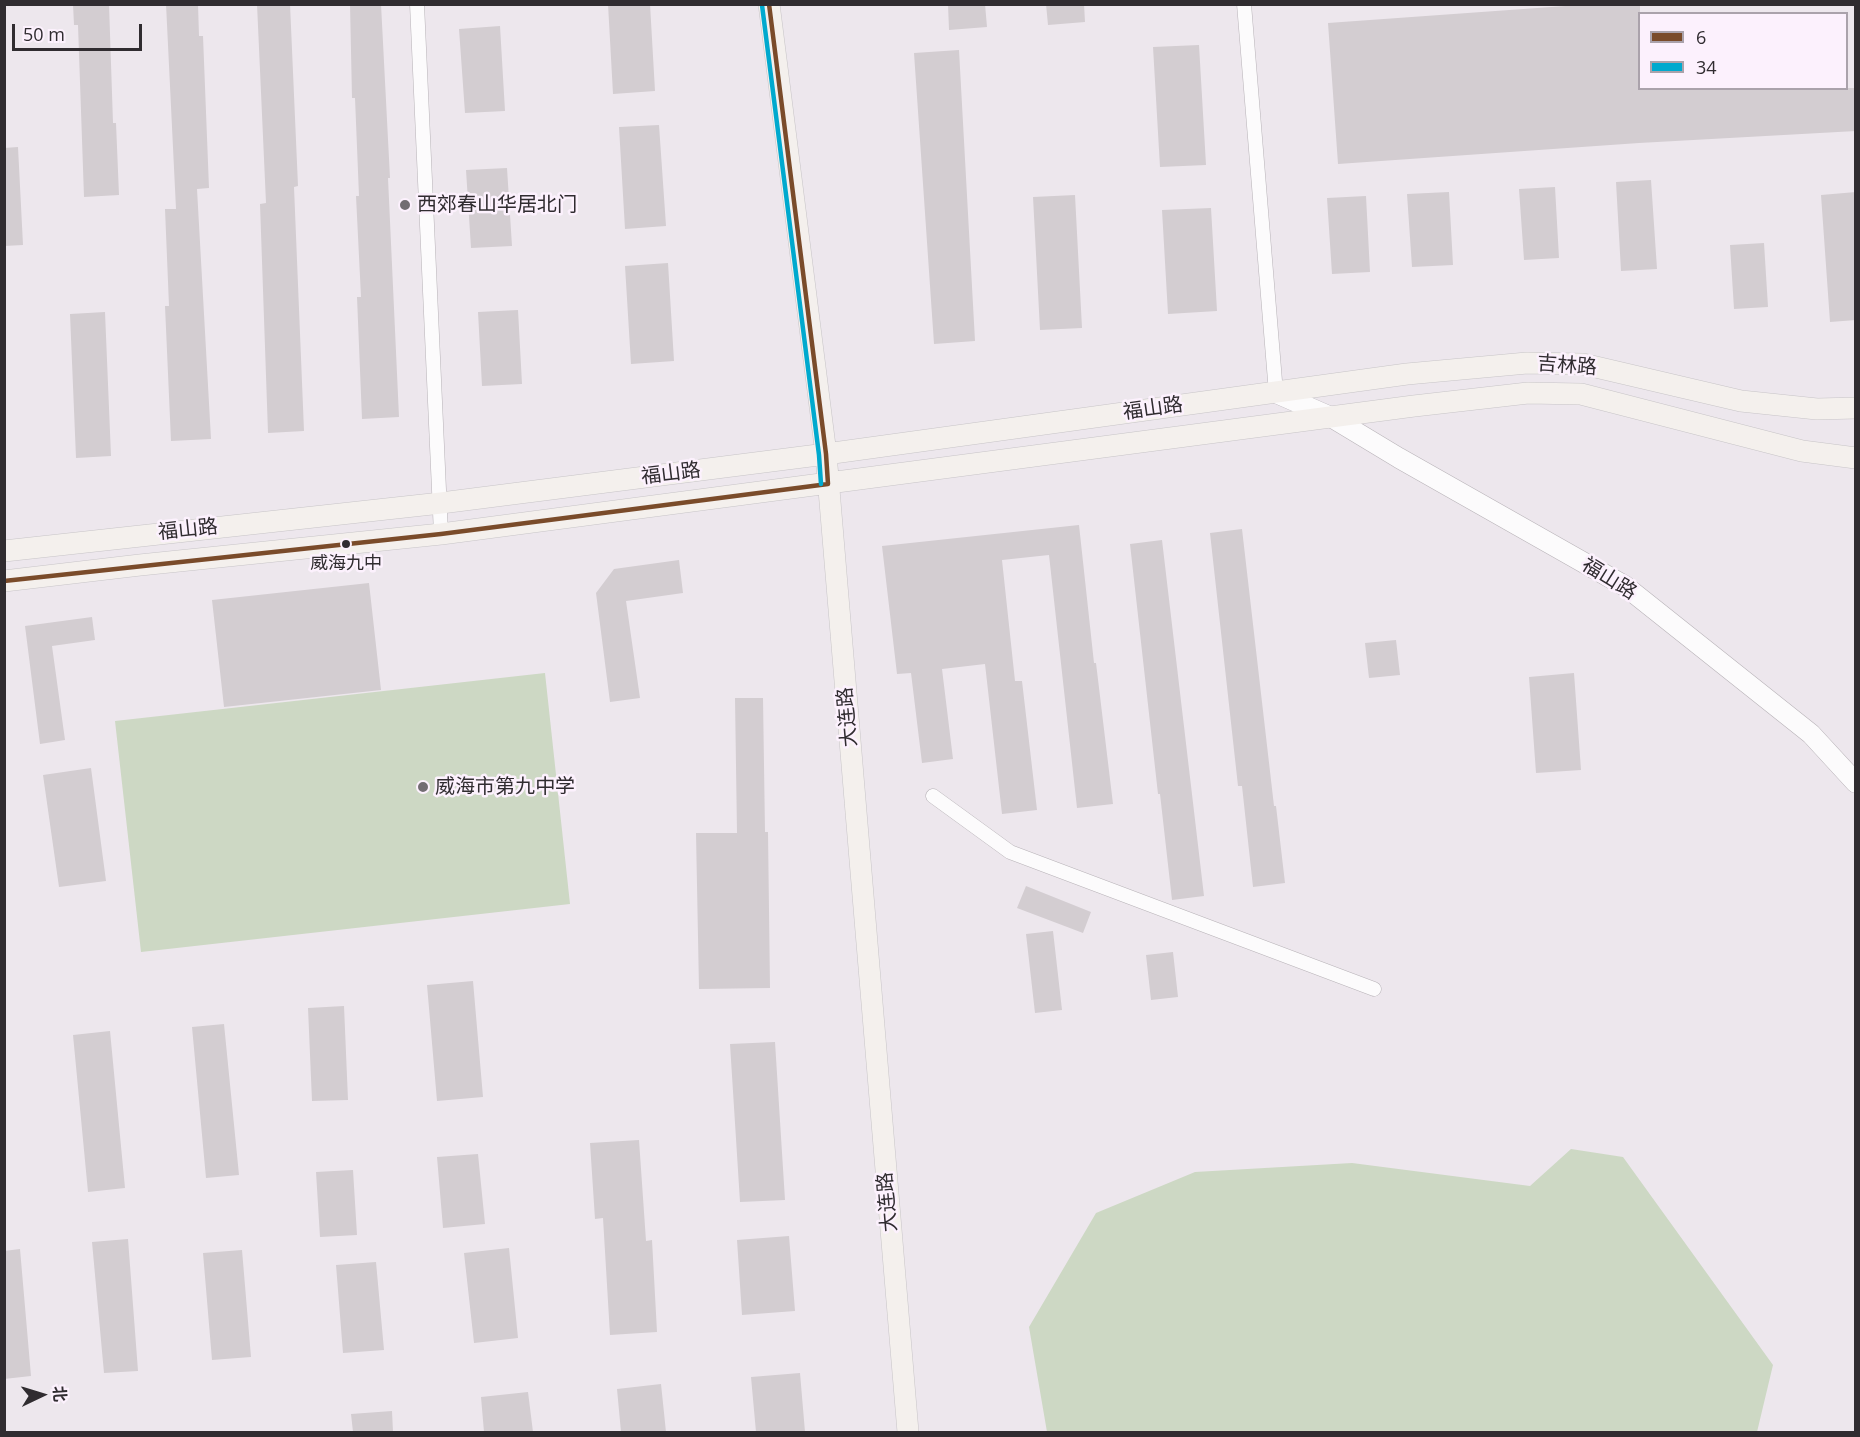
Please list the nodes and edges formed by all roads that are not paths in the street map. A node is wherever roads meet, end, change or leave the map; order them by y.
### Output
1 (417, 4) edge
2 (769, 4) edge
3 (1244, 4) edge
4 (1276, 393) junction
5 (1856, 408) edge
6 (1331, 417) junction
7 (826, 454) junction
8 (1856, 458) edge
9 (828, 484) junction
10 (441, 503) junction
11 (441, 534) junction
12 (4, 550) edge
13 (4, 581) edge
14 (1856, 783) edge
15 (933, 796) dead end
16 (1374, 989) dead end
17 (908, 1432) edge

1 - 10 street
2 - 7 main road, 大连路
3 - 4 street
4 - 5 main road, 吉林路
4 - 6 main road, 福山路
4 - 7 main road, 福山路
6 - 8 main road, 吉林路
6 - 9 main road, 福山路
6 - 14 main road, 福山路
7 - 9 main road, 大连路
7 - 10 main road, 福山路
9 - 11 main road, 福山路
9 - 17 main road, 大连路
10 - 11 street
10 - 12 main road, 福山路
11 - 13 main road, 福山路
15 - 16 street

